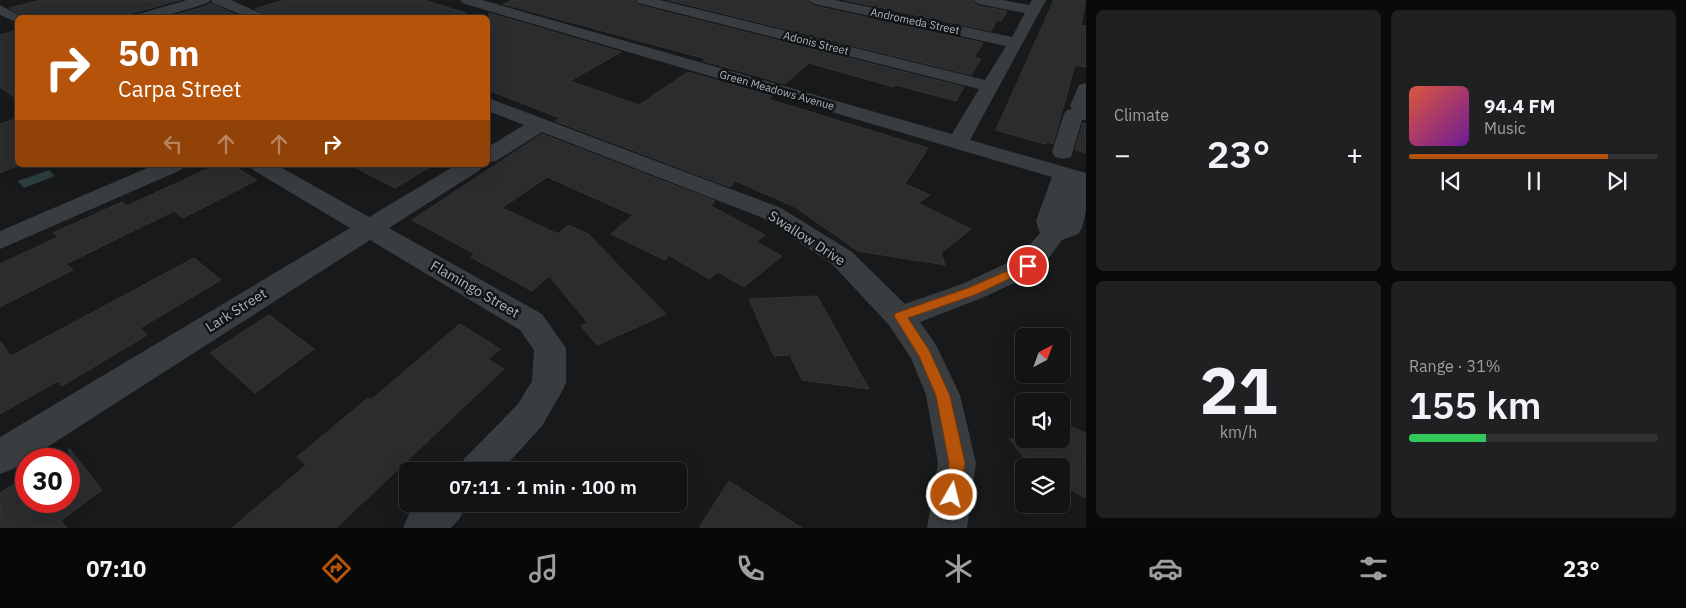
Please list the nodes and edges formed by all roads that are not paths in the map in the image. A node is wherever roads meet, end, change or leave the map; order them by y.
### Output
1 (203, 0) edge
2 (218, 0) edge
3 (467, 0) edge
4 (643, 0) edge
5 (815, 0) edge
6 (979, 0) edge
7 (1036, 5) edge
8 (0, 9) edge
9 (150, 15) edge
10 (256, 15) edge
11 (15, 17) edge
12 (1016, 43) junction
13 (988, 86) junction
14 (1086, 88) edge
15 (490, 105) edge
16 (1086, 110) edge
17 (1086, 114) edge
18 (540, 124) junction
19 (958, 143) junction
20 (490, 155) edge
21 (168, 167) edge
22 (264, 167) edge
23 (469, 167) edge
24 (1074, 171) edge
25 (369, 227) junction
26 (0, 241) edge
27 (900, 316) junction
28 (0, 457) edge
29 (486, 462) edge
30 (438, 512) edge
31 (423, 528) edge
32 (947, 528) edge

1 - 9 street
2 - 10 street
3 - 19 street, Green Meadows Avenue
4 - 13 street, Adonis Street
5 - 12 street, Andromeda Street
6 - 7 street
7 - 12 street
8 - 11 street
12 - 13 street
13 - 19 street
14 - 16 street
15 - 18 street, Swallow Drive
17 - 24 street
18 - 20 street
18 - 27 street, Swallow Drive
19 - 24 street, Green Meadows Avenue
21 - 26 street
22 - 25 street, Flamingo Street
23 - 25 street, Lark Street
24 - 27 street
25 - 28 street, Lark Street
25 - 29 street, Flamingo Street
27 - 32 street, Swallow Drive
30 - 31 street

